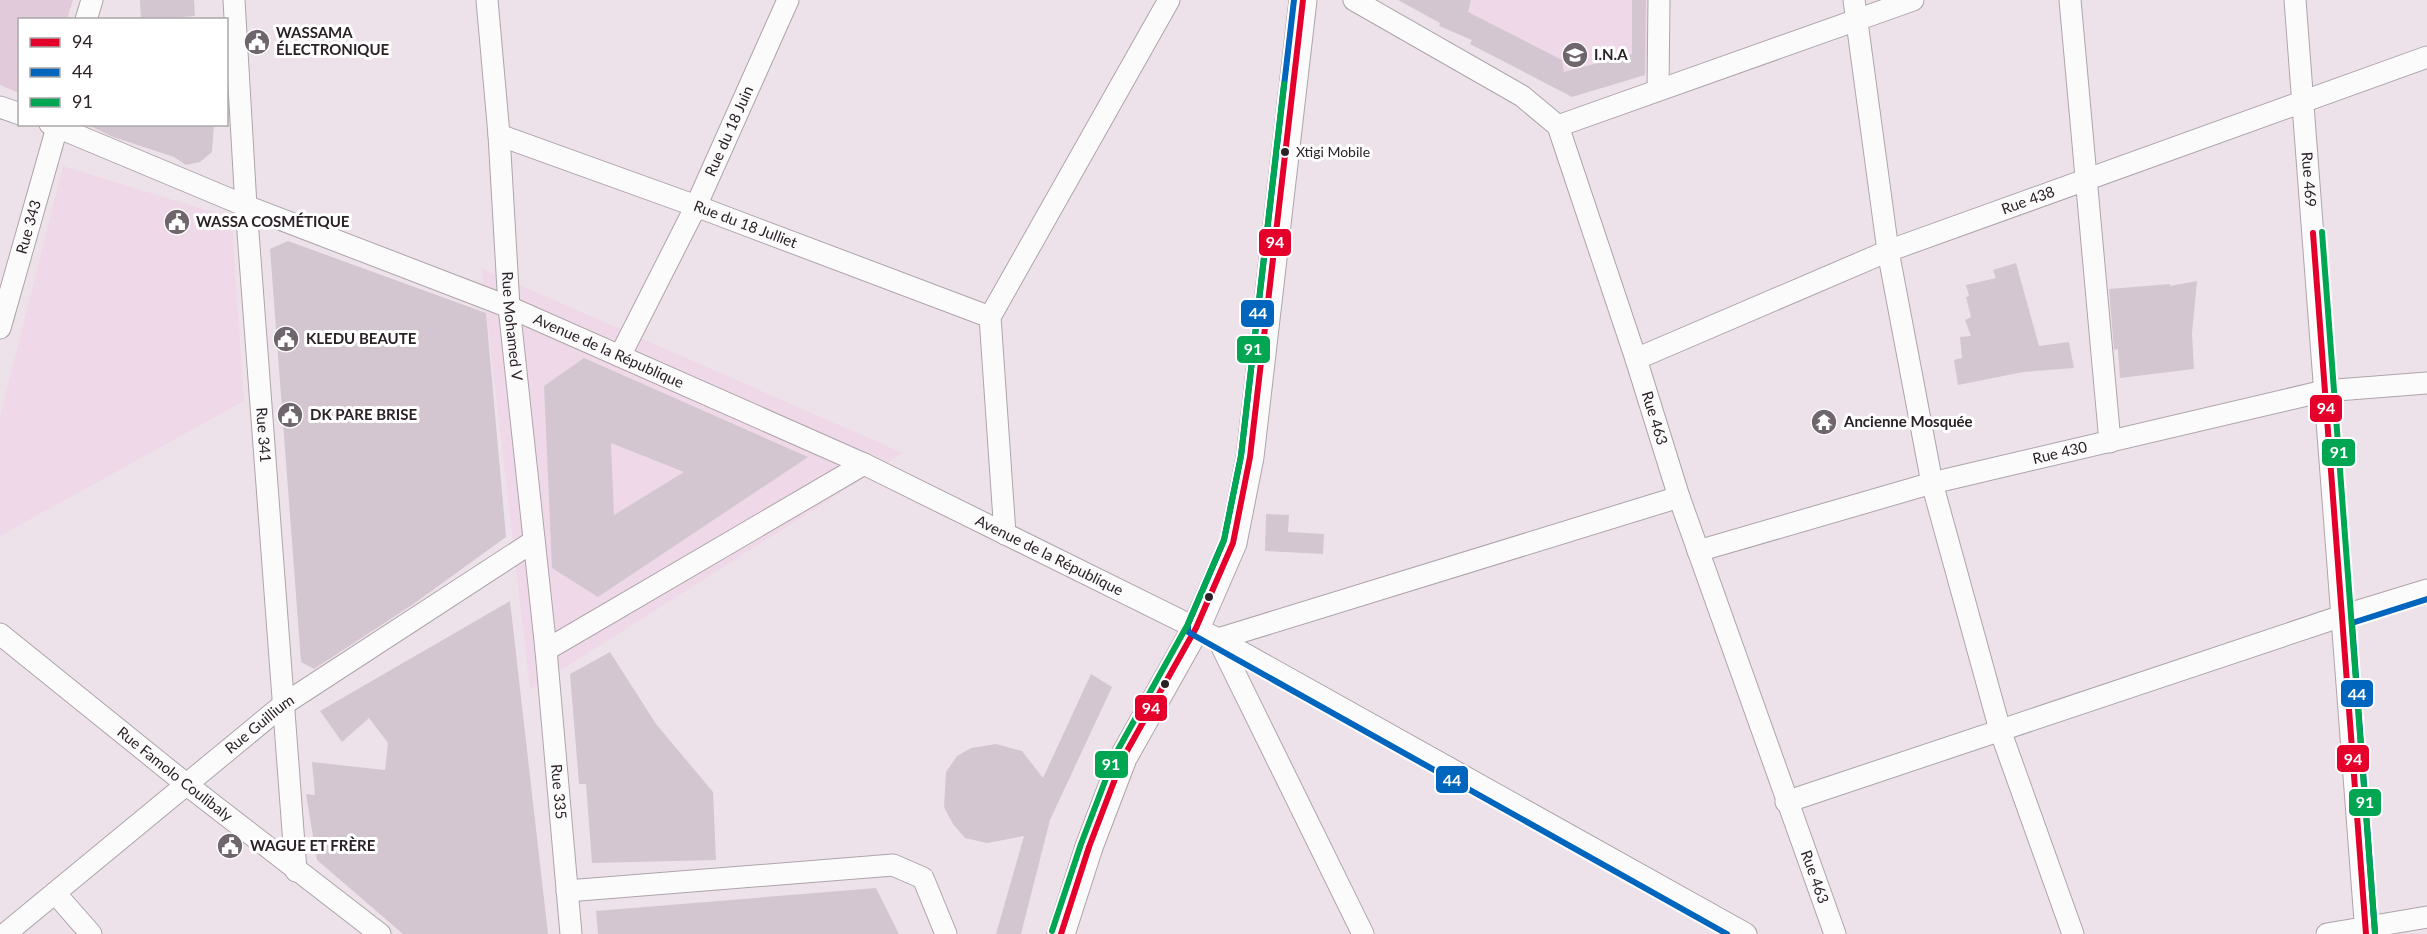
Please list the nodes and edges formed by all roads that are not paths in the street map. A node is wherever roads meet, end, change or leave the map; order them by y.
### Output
1 (92, 0) edge
2 (234, 0) edge
3 (487, 0) edge
4 (788, 0) edge
5 (1169, 0) edge
6 (1303, 0) edge
7 (1354, 0) edge
8 (1659, 0) edge
9 (1913, 0) edge
10 (2070, 0) edge
11 (2295, 0) edge
12 (1855, 10) edge
13 (87, 18) edge
14 (2427, 57) edge
15 (1658, 90) junction
16 (2303, 101) junction
17 (0, 107) edge
18 (18, 113) edge
19 (55, 126) edge
20 (57, 126) edge
21 (1558, 126) junction
22 (499, 135) junction
23 (2086, 179) junction
24 (246, 206) junction
25 (696, 206) junction
26 (1888, 251) junction
27 (509, 307) junction
28 (990, 317) junction
29 (0, 328) edge
30 (620, 357) junction
31 (1636, 359) junction
32 (2427, 383) edge
33 (2325, 391) junction
34 (2110, 441) junction
35 (864, 464) junction
36 (1932, 483) junction
37 (1679, 497) junction
38 (1005, 534) junction
39 (534, 541) junction
40 (1698, 551) junction
41 (2427, 590) edge
42 (2342, 616) junction
43 (1207, 633) junction
44 (0, 634) edge
45 (546, 650) junction
46 (284, 704) junction
47 (2000, 730) junction
48 (186, 784) junction
49 (1786, 802) junction
50 (296, 871) junction
51 (567, 891) junction
52 (55, 892) junction
53 (2427, 917) edge
54 (2366, 931) edge
55 (5, 934) edge
56 (91, 934) edge
57 (380, 934) edge
58 (571, 934) edge
59 (946, 934) edge
60 (1061, 934) edge
61 (1363, 934) edge
62 (1746, 934) edge
63 (1834, 934) edge
64 (2073, 934) edge
65 (2327, 934) edge

1 - 13 street
2 - 24 street, Rue 341
3 - 22 street, Rue Mohamed V
4 - 25 street, Rue du 18 Juin
5 - 28 street
6 - 43 main road
7 - 21 street
8 - 15 street
9 - 12 street
10 - 23 street
11 - 16 street, Rue 469
12 - 15 street
12 - 26 street
14 - 16 street, Rue 438
15 - 21 street
16 - 23 street, Rue 438
16 - 33 street, Rue 469
17 - 18 street
19 - 29 street, Rue 343
20 - 24 street, Avenue de la République
21 - 31 street, Rue 463
22 - 25 street, Rue du 18 Julliet
22 - 27 street, Rue Mohamed V
23 - 26 street, Rue 438
23 - 34 street
24 - 27 street, Avenue de la République
24 - 46 street, Rue 341
25 - 28 street, Rue du 18 Julliet
25 - 30 street, Rue du 18 Juin
26 - 31 street, Rue 438
26 - 36 street
27 - 30 street, Avenue de la République
27 - 39 street, Rue Mohamed V
28 - 38 street
30 - 35 street, Avenue de la République
31 - 37 street, Rue 463
32 - 33 street, Rue 430
33 - 34 street, Rue 430
33 - 42 street, Rue 469
34 - 36 street, Rue 430
35 - 38 street, Avenue de la République
35 - 45 street
36 - 40 street, Rue 430
36 - 47 street
37 - 40 street, Rue 463
37 - 43 street
38 - 43 street, Avenue de la République
39 - 45 street, Rue Mohamed V
39 - 46 street, Rue Guillium
40 - 49 street, Rue 463
41 - 42 street
42 - 47 street
42 - 54 street, Rue 469
43 - 60 main road
43 - 61 street
43 - 62 street, Avenue de la République
44 - 48 street, Rue Famolo Coulibaly
45 - 51 street, Rue 335
46 - 48 street, Rue Guillium
46 - 50 street, Rue 341
47 - 49 street
47 - 64 street
48 - 50 street, Rue Famolo Coulibaly
48 - 52 street, Rue Guillium
49 - 63 street, Rue 463
50 - 57 street, Rue Famolo Coulibaly
51 - 58 street, Rue 335
51 - 59 street
52 - 55 street, Rue Guillium
52 - 56 street
53 - 54 street
54 - 65 street

